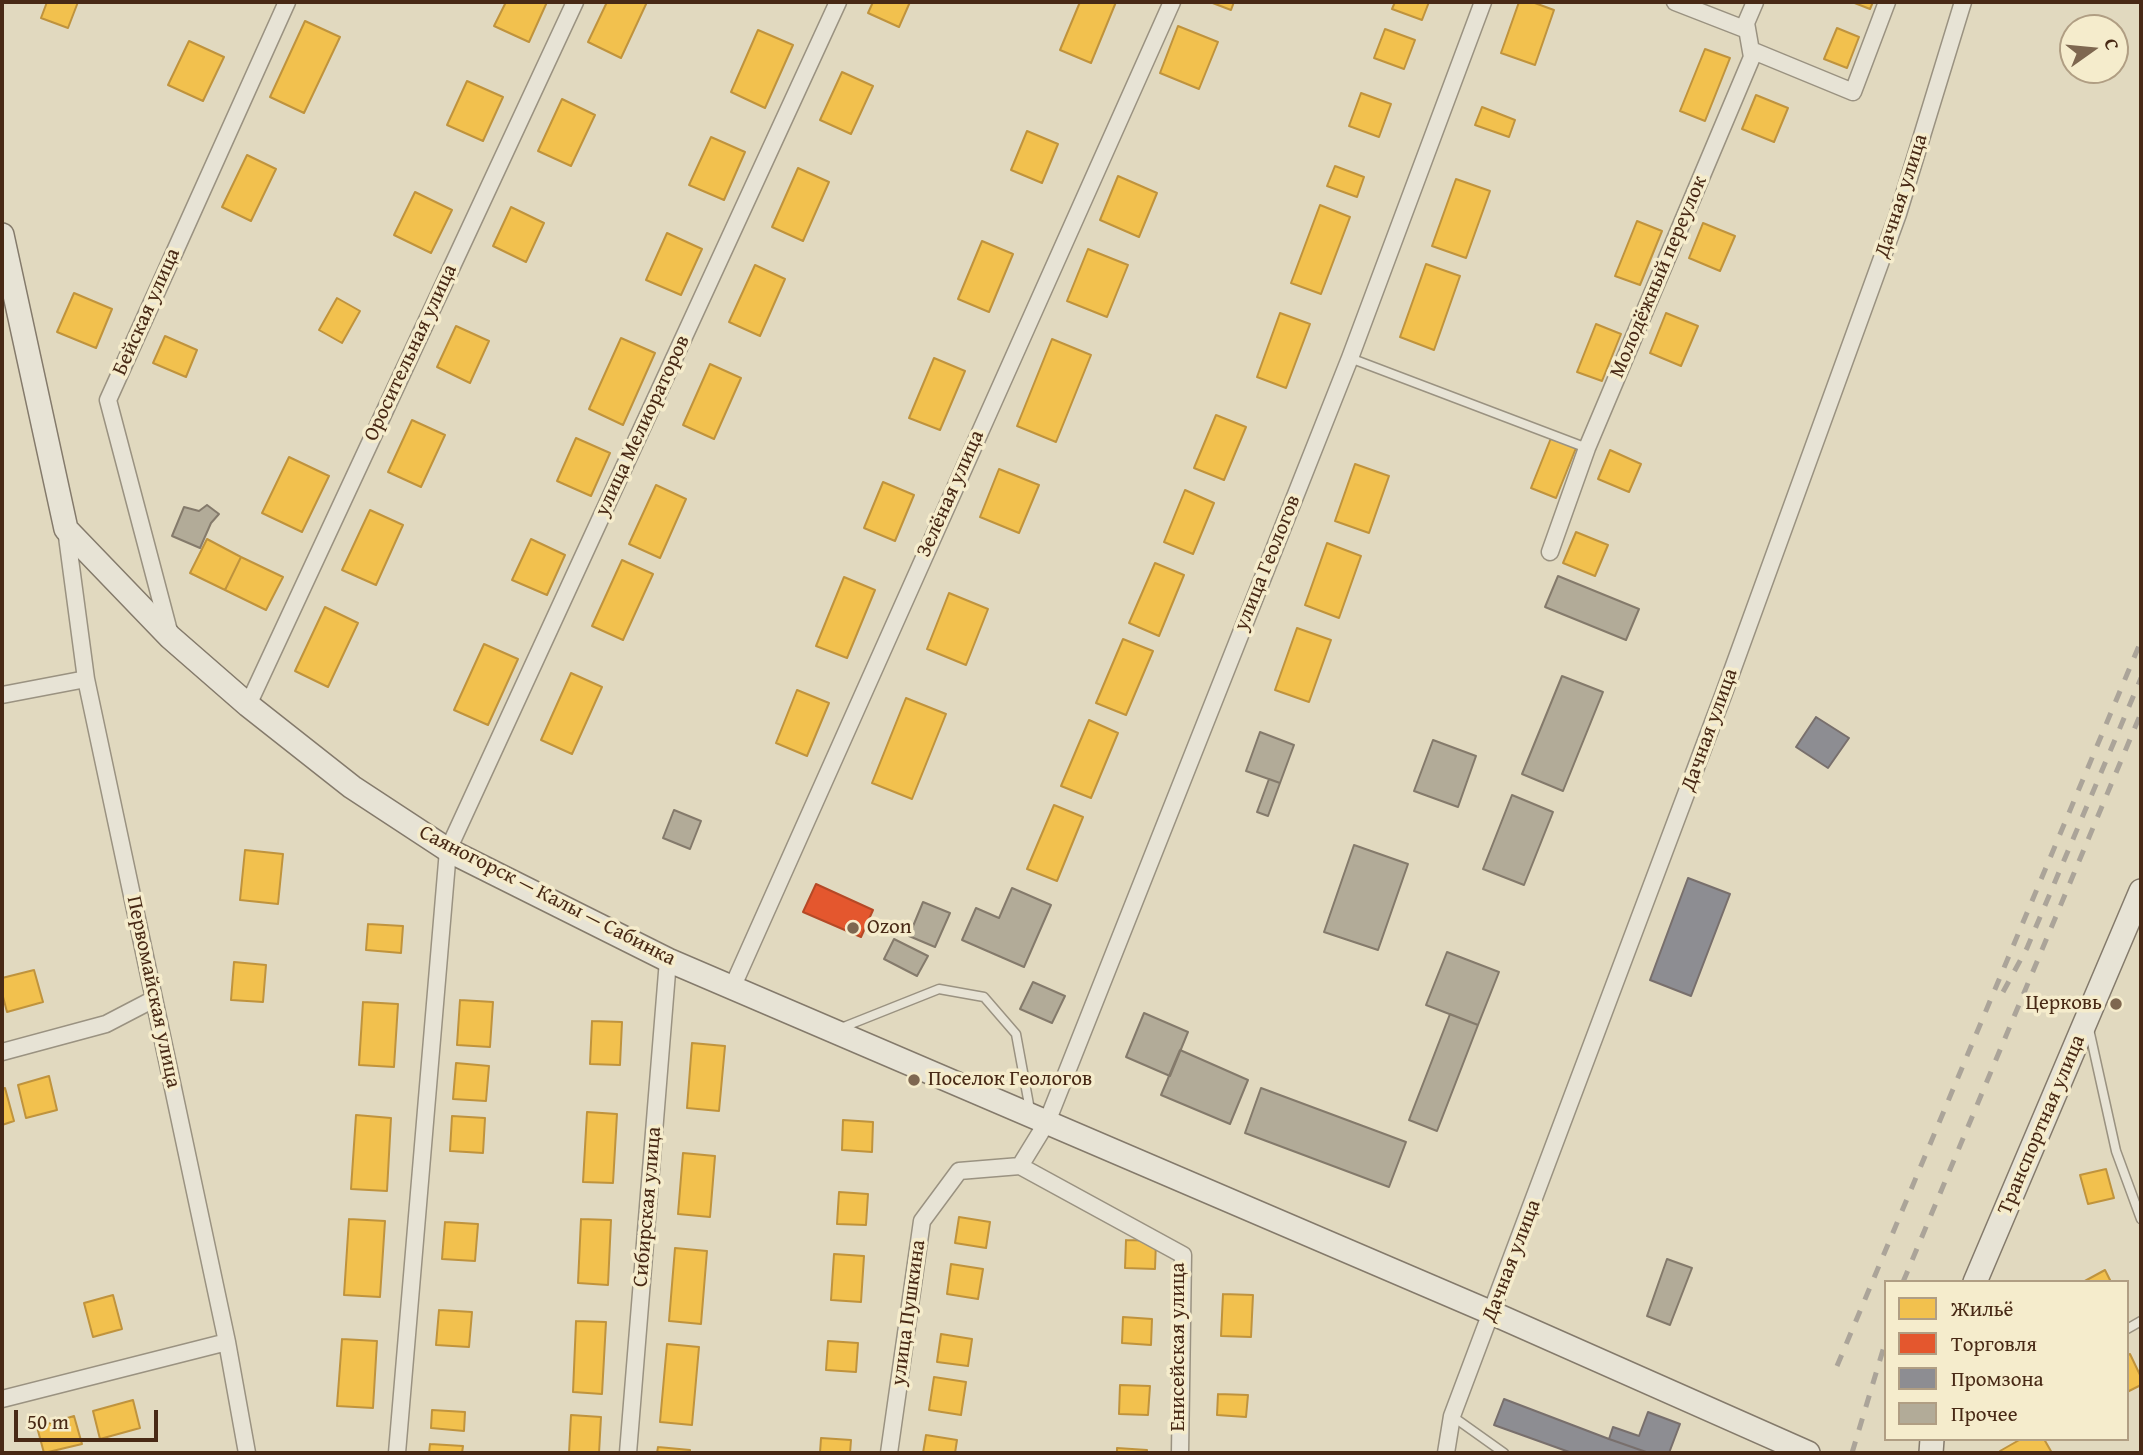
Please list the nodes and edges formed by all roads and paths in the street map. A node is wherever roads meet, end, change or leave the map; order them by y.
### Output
1 (288, 2) edge
2 (575, 2) edge
3 (838, 2) edge
4 (1172, 2) edge
5 (1483, 2) edge
6 (1675, 2) edge
7 (1755, 2) edge
8 (1887, 2) edge
9 (1963, 2) edge
10 (1747, 30) junction
11 (1751, 50) junction
12 (2, 235) edge
13 (1350, 358) junction
14 (1587, 448) junction
15 (66, 529) junction
16 (1550, 552) dead end
17 (170, 636) junction
18 (86, 679) junction
19 (2, 695) edge
20 (248, 705) junction
21 (448, 850) junction
22 (2141, 891) edge
23 (668, 960) junction
24 (732, 988) junction
25 (154, 999) junction
26 (2087, 1020) junction
27 (833, 1031) junction
28 (2, 1052) edge
29 (1039, 1119) junction
30 (1020, 1166) junction
31 (2141, 1219) edge
32 (1976, 1280) edge
33 (1492, 1313) junction
34 (227, 1342) junction
35 (2, 1399) edge
36 (1452, 1416) junction
37 (247, 1453) edge
38 (397, 1453) edge
39 (628, 1453) edge
40 (889, 1453) edge
41 (1180, 1453) edge
42 (1446, 1453) edge
43 (1504, 1453) edge
44 (1808, 1453) edge

1 - 17 street, Бейская улица
2 - 20 street, Оросительная улица
3 - 21 street, улица Мелиораторов
4 - 24 street, Зелёная улица
5 - 13 street, улица Геологов
6 - 10 street
7 - 10 street, Молодёжный переулок
8 - 11 street
9 - 33 street, Дачная улица
10 - 11 street, Молодёжный переулок
11 - 14 street, Молодёжный переулок
12 - 15 street
13 - 14 lane
13 - 29 street, улица Геологов
14 - 16 street, Молодёжный переулок
15 - 17 street, Саяногорск — Калы — Сабинка
15 - 18 street, Первомайская улица
17 - 20 street, Саяногорск — Калы — Сабинка
18 - 19 street
18 - 25 street, Первомайская улица
20 - 21 street, Саяногорск — Калы — Сабинка
21 - 23 street, Саяногорск — Калы — Сабинка
21 - 38 street
22 - 26 street, Транспортная улица
23 - 24 street, Саяногорск — Калы — Сабинка
23 - 39 street, Сибирская улица
24 - 27 street, Саяногорск — Калы — Сабинка
25 - 28 street
25 - 34 street, Первомайская улица
26 - 31 lane
26 - 32 street, Транспортная улица
27 - 29 street, Саяногорск — Калы — Сабинка
27 - 29 lane
29 - 30 street
29 - 33 street, Саяногорск — Калы — Сабинка
30 - 40 street, улица Пушкина
30 - 41 street, Енисейская улица
33 - 36 street, Дачная улица
33 - 44 street, Саяногорск — Калы — Сабинка
34 - 35 street
34 - 37 street, Первомайская улица
36 - 42 street, Дачная улица
36 - 43 lane

